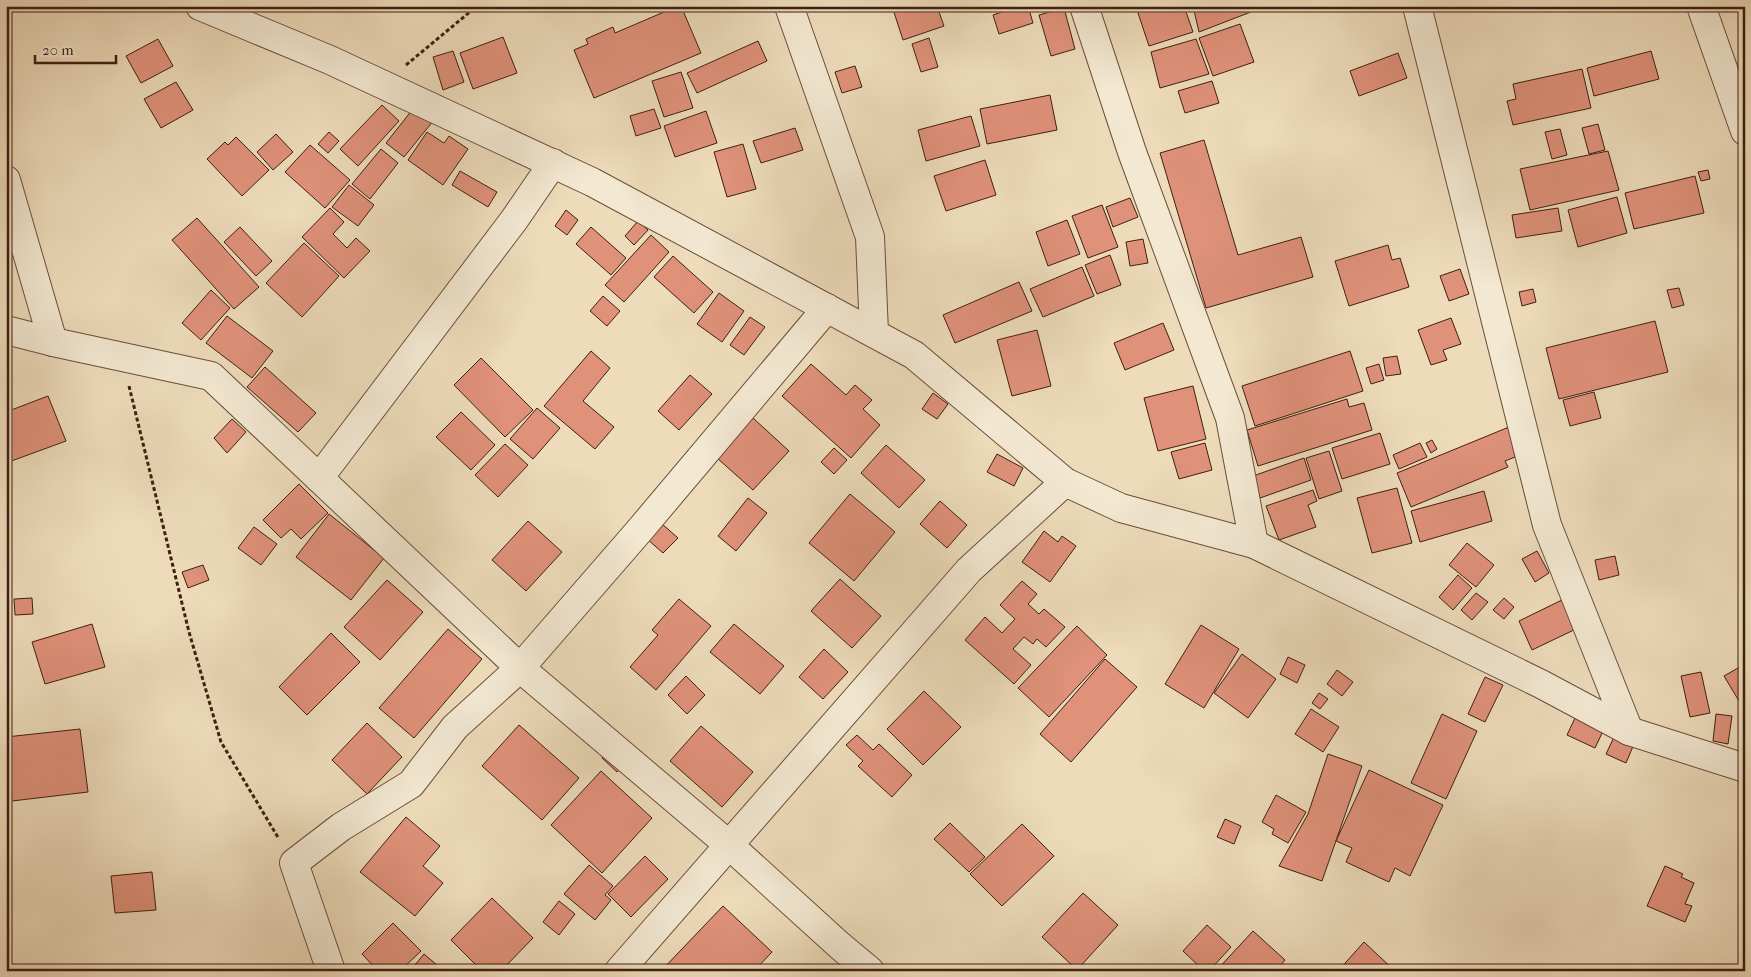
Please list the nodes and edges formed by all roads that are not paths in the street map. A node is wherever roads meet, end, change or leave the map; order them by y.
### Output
1 (200, 6) edge
2 (789, 6) edge
3 (1084, 6) edge
4 (1417, 6) edge
5 (1701, 6) edge
6 (1745, 130) edge
7 (553, 164) junction
8 (6, 180) edge
9 (827, 308) junction
10 (6, 330) edge
11 (874, 333) junction
12 (53, 342) junction
13 (319, 478) junction
14 (1065, 482) junction
15 (1254, 544) junction
16 (520, 668) junction
17 (1629, 731) junction
18 (1745, 768) edge
19 (728, 844) junction
20 (331, 971) edge
21 (619, 971) edge
22 (870, 971) edge

1 - 7 street
2 - 11 street
3 - 15 street
4 - 17 street
5 - 6 street
7 - 9 street
7 - 13 street
8 - 12 street
9 - 11 street
9 - 16 street
10 - 12 street
11 - 14 street
12 - 13 street
13 - 16 street
14 - 15 street
14 - 19 street
15 - 17 street
16 - 19 street
16 - 20 street
17 - 18 street
19 - 21 street
19 - 22 street

